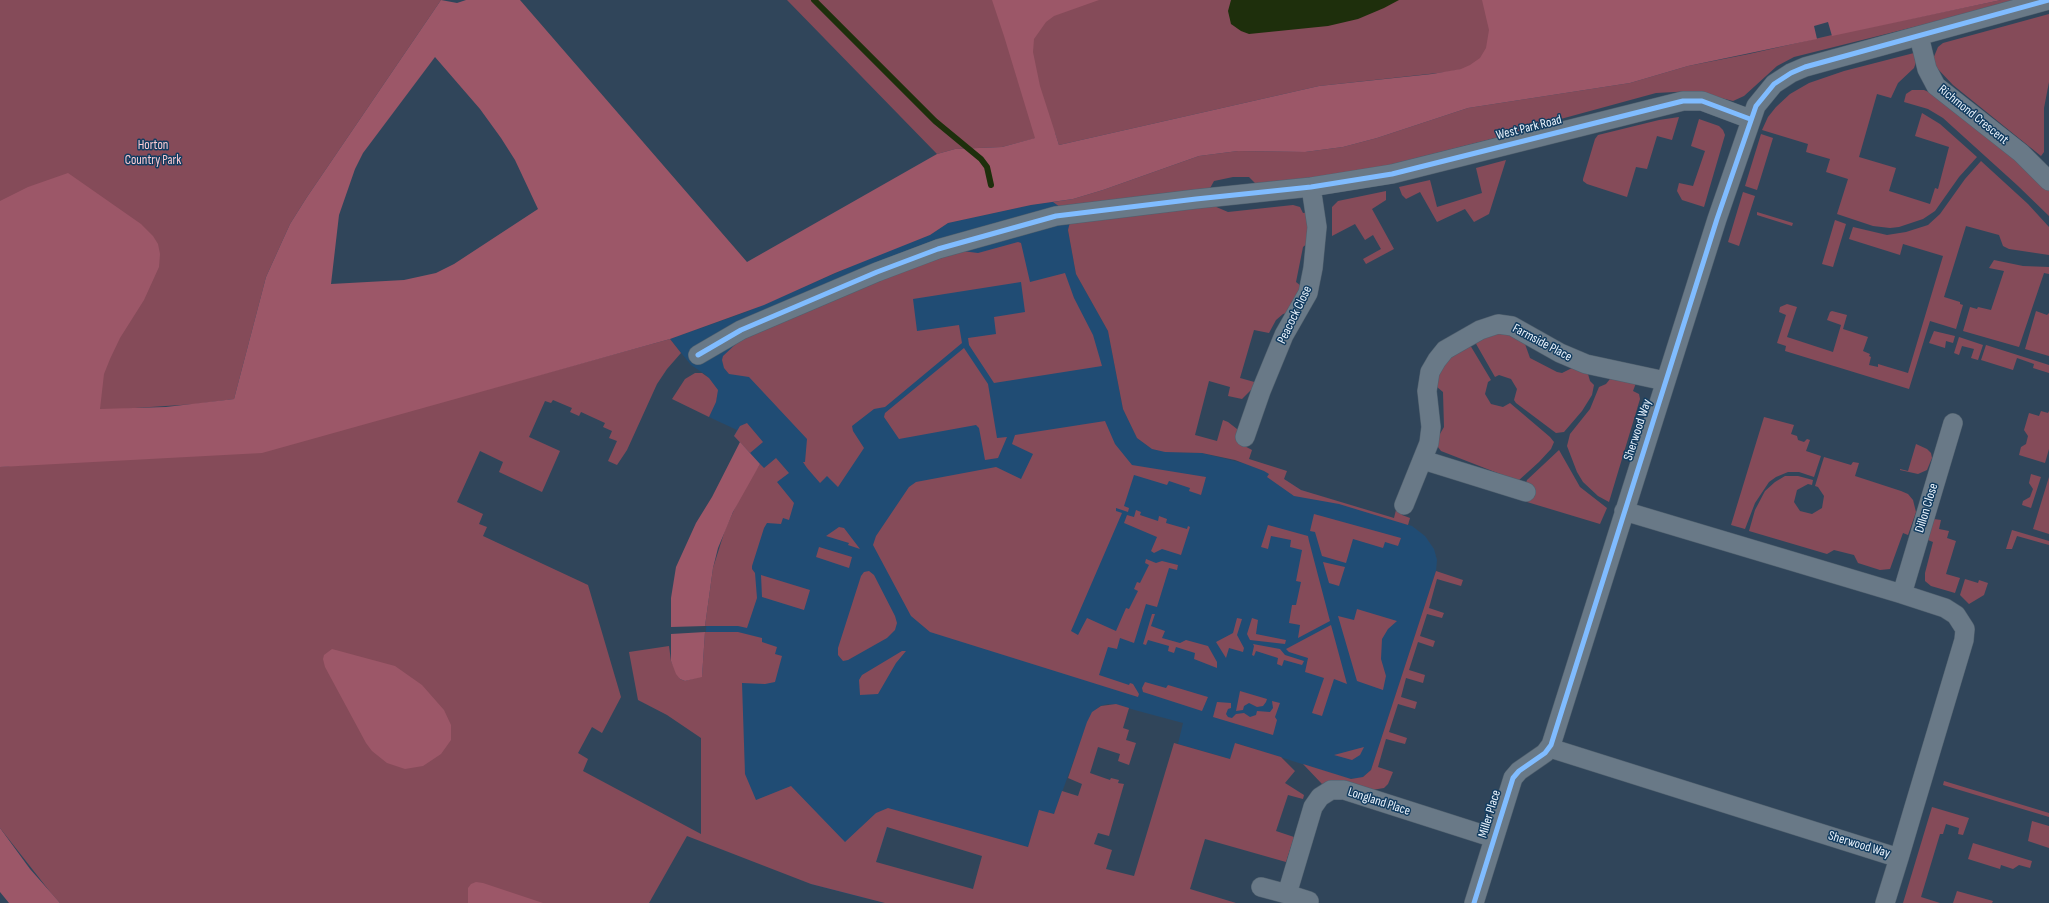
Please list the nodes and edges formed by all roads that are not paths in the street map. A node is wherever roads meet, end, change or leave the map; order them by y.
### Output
1 (2049, 0) edge
2 (1919, 36) junction
3 (1750, 119) junction
4 (2047, 173) edge
5 (1311, 188) junction
6 (698, 355) dead end
7 (1665, 381) junction
8 (1953, 423) dead end
9 (1245, 437) dead end
10 (1423, 460) junction
11 (1526, 492) dead end
12 (1404, 505) dead end
13 (1624, 511) junction
14 (1902, 594) junction
15 (1550, 748) junction
16 (1494, 838) junction
17 (1899, 858) junction
18 (1261, 887) dead end
19 (1287, 894) junction
20 (1310, 901) dead end
21 (1474, 903) edge
22 (1884, 903) edge

1 - 2 street
2 - 3 street, Sherwood Way
2 - 4 street, Richmond Crescent
3 - 5 street, West Park Road
3 - 7 street, Sherwood Way
5 - 6 street, West Park Road
5 - 9 street, Peacock Close
7 - 10 street, Farmside Place
7 - 13 street, Sherwood Way
8 - 14 street, Dillon Close
10 - 11 street
10 - 12 street, Farmside Place
13 - 14 street, Sherwood Way
13 - 15 street, Sherwood Way
14 - 17 street, Sherwood Way
15 - 16 street, Miller Place
15 - 17 street, Sherwood Way
16 - 19 street, Longland Place
16 - 21 street, Miller Place
17 - 22 street
18 - 19 street
19 - 20 street

